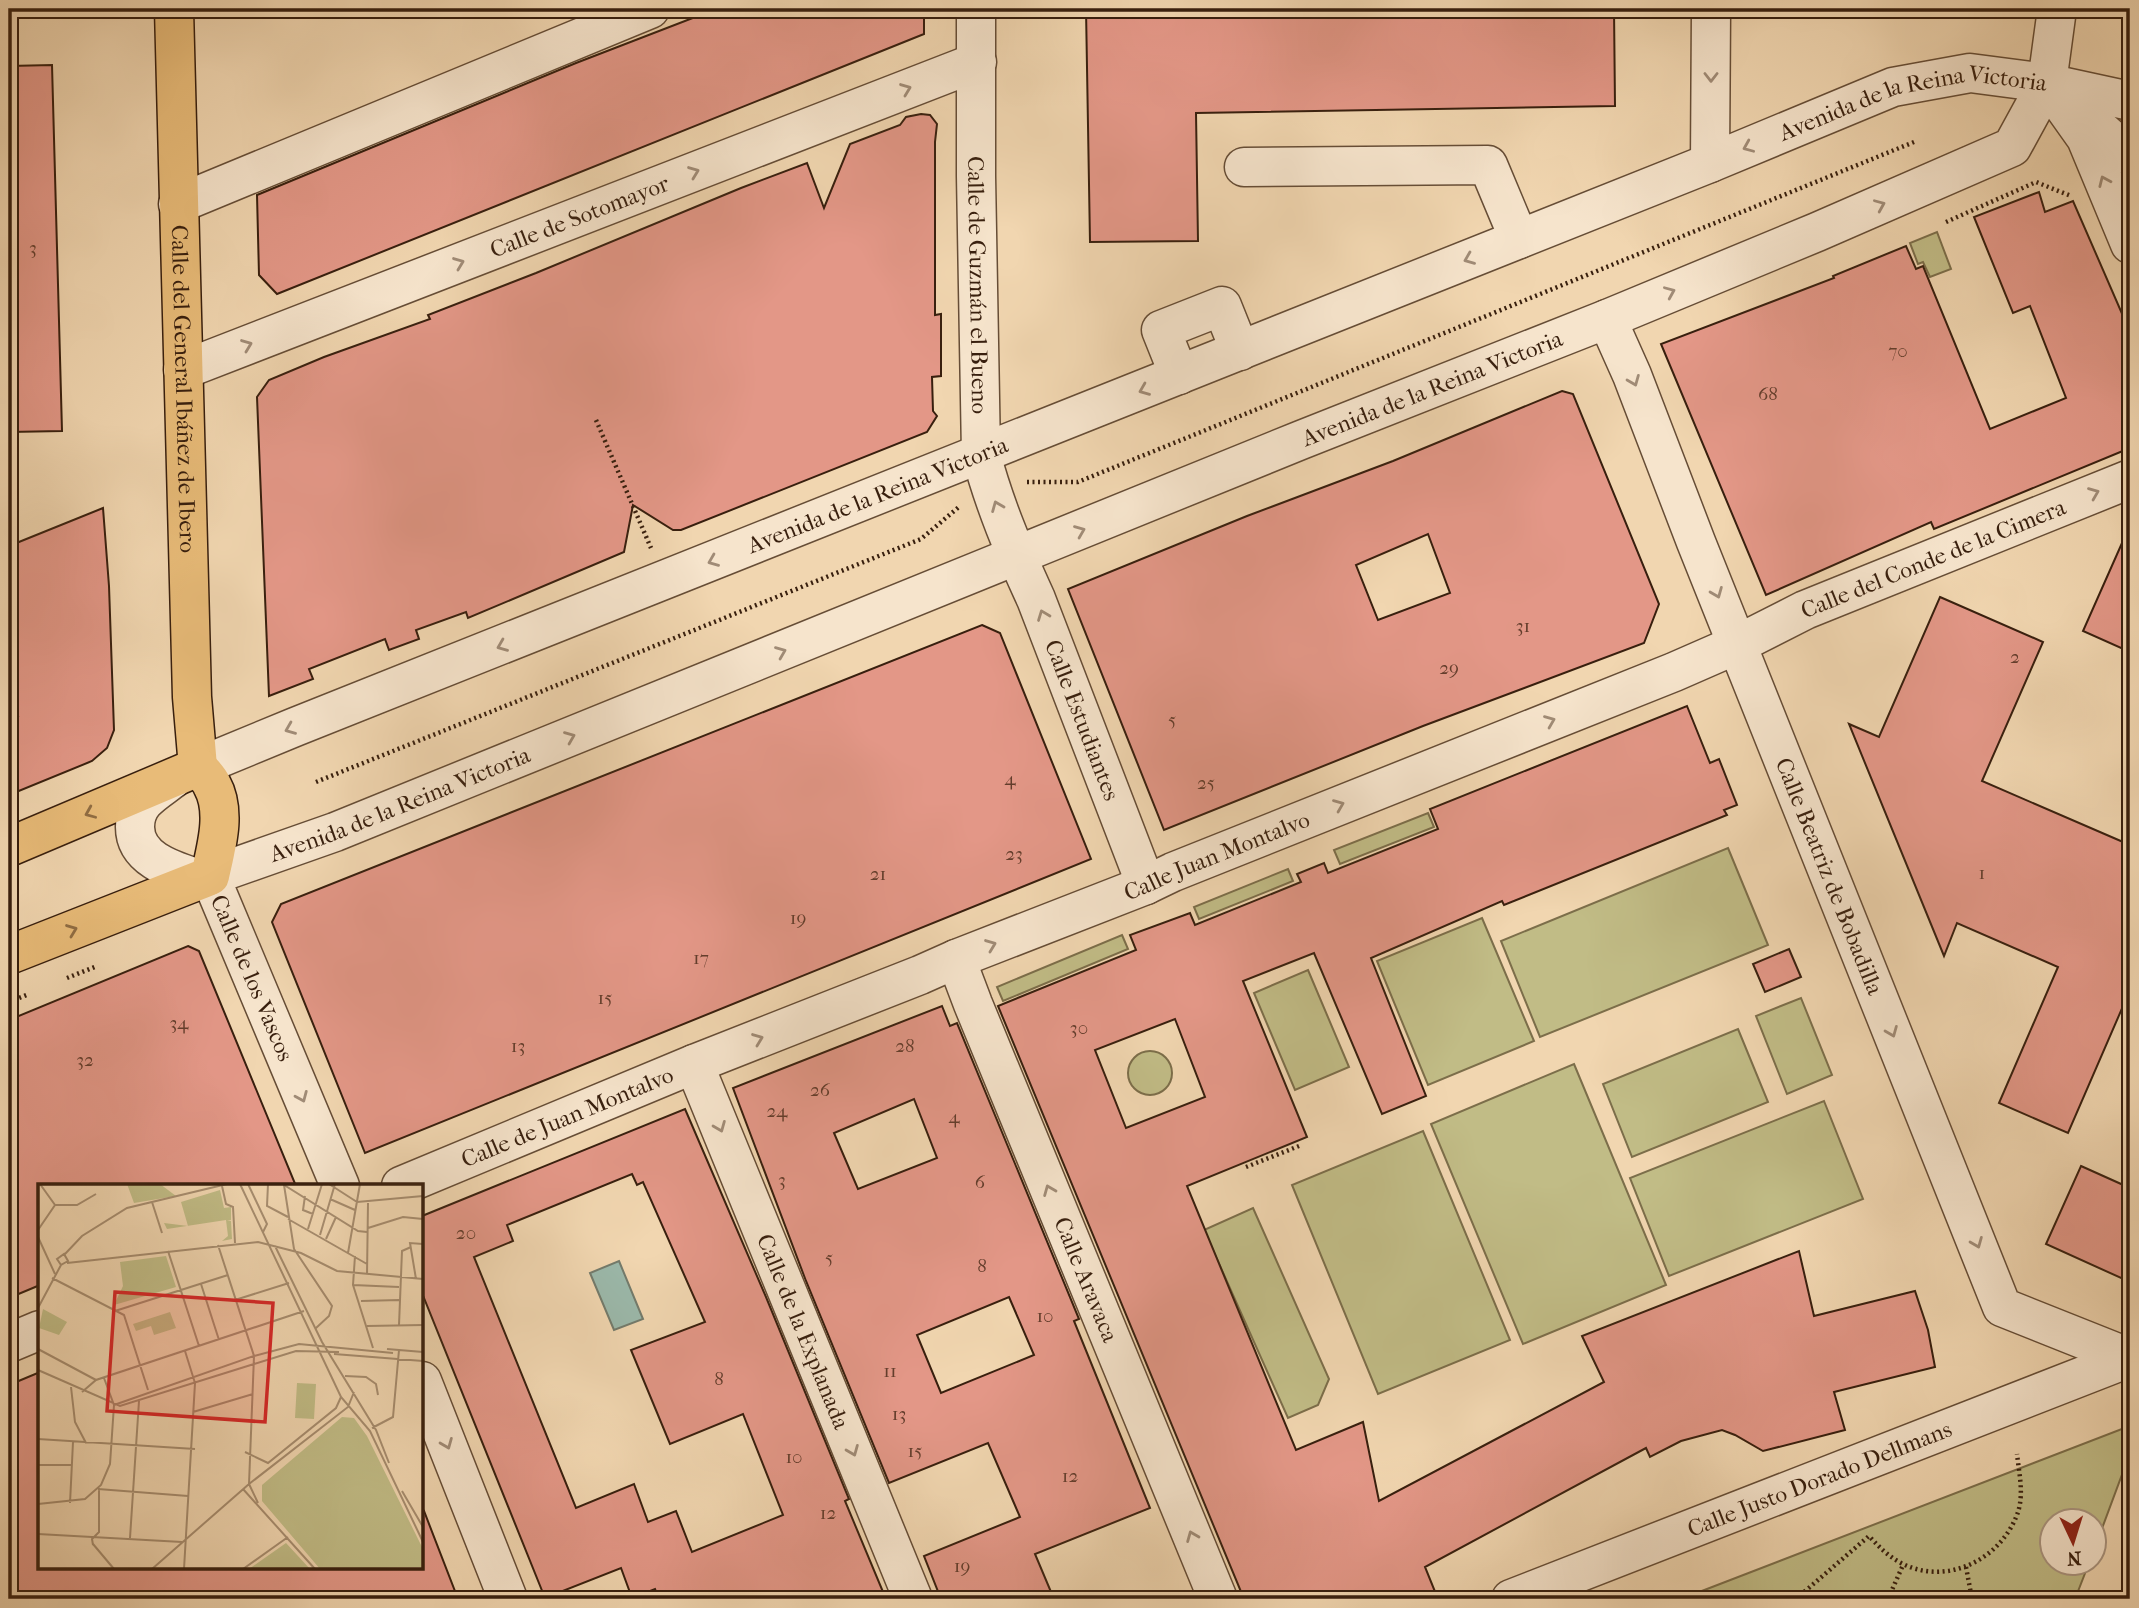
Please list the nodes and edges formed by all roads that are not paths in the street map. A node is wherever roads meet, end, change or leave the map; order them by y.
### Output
1 (174, 9) edge
2 (650, 9) edge
3 (976, 9) edge
4 (1711, 9) edge
5 (2057, 9) edge
6 (977, 62) junction
7 (2047, 83) junction
8 (2130, 101) edge
9 (2130, 156) edge
10 (1710, 163) junction
11 (1244, 167) dead end
12 (178, 204) junction
13 (1519, 239) junction
14 (2130, 244) edge
15 (1606, 319) junction
16 (183, 370) junction
17 (981, 454) junction
18 (2130, 479) edge
19 (1017, 556) junction
20 (1738, 644) junction
21 (186, 773) junction
22 (9, 847) edge
23 (206, 878) junction
24 (1146, 885) junction
25 (9, 955) edge
26 (956, 959) junction
27 (694, 1064) junction
28 (339, 1184) edge
29 (406, 1184) edge
30 (38, 1331) edge
31 (9, 1343) edge
32 (2130, 1358) edge
33 (424, 1386) edge
34 (508, 1599) edge
35 (913, 1599) edge
36 (1218, 1599) edge
37 (1511, 1599) edge

1 - 12 main road, Calle del General Ibáñez de Ibero
2 - 12 street
3 - 6 street, Calle de Guzmán el Bueno
4 -> 10 street
5 - 7 street
16 -> 6 street, Calle de Sotomayor
6 - 17 street, Calle de Guzmán el Bueno
7 - 8 street
7 - 9 street
7 -> 10 street, Avenida de la Reina Victoria
14 -> 7 street
15 -> 7 street, Avenida de la Reina Victoria
10 - 13 street, Avenida de la Reina Victoria
11 - 13 street
12 - 16 main road, Calle del General Ibáñez de Ibero
13 -> 17 street, Avenida de la Reina Victoria
19 -> 15 street, Avenida de la Reina Victoria
15 -> 20 street, Calle Beatriz de Bobadilla
16 - 21 main road, Calle del General Ibáñez de Ibero
19 -> 17 street, Calle de Guzmán el Bueno
17 -> 21 street, Avenida de la Reina Victoria
20 -> 18 street, Calle del Conde de la Cimera
23 -> 19 street, Avenida de la Reina Victoria
24 -> 19 street, Calle Estudiantes
24 -> 20 street, Calle Juan Montalvo
20 -> 32 street, Calle Beatriz de Bobadilla
21 -> 22 main road, Avenida de la Reina Victoria
21 - 23 main road, Calle de los Vascos
21 - 23 street, Avenida de la Reina Victoria
25 -> 23 main road, Avenida de la Reina Victoria
23 -> 28 street, Calle de los Vascos
26 -> 24 street, Calle Juan Montalvo
27 -> 26 street, Calle Juan Montalvo
36 -> 26 street, Calle Aravaca
27 - 29 street, Calle de Juan Montalvo
27 -> 35 street, Calle de la Explanada
30 - 31 street
32 - 37 street, Calle Justo Dorado Dellmans
33 -> 34 street

